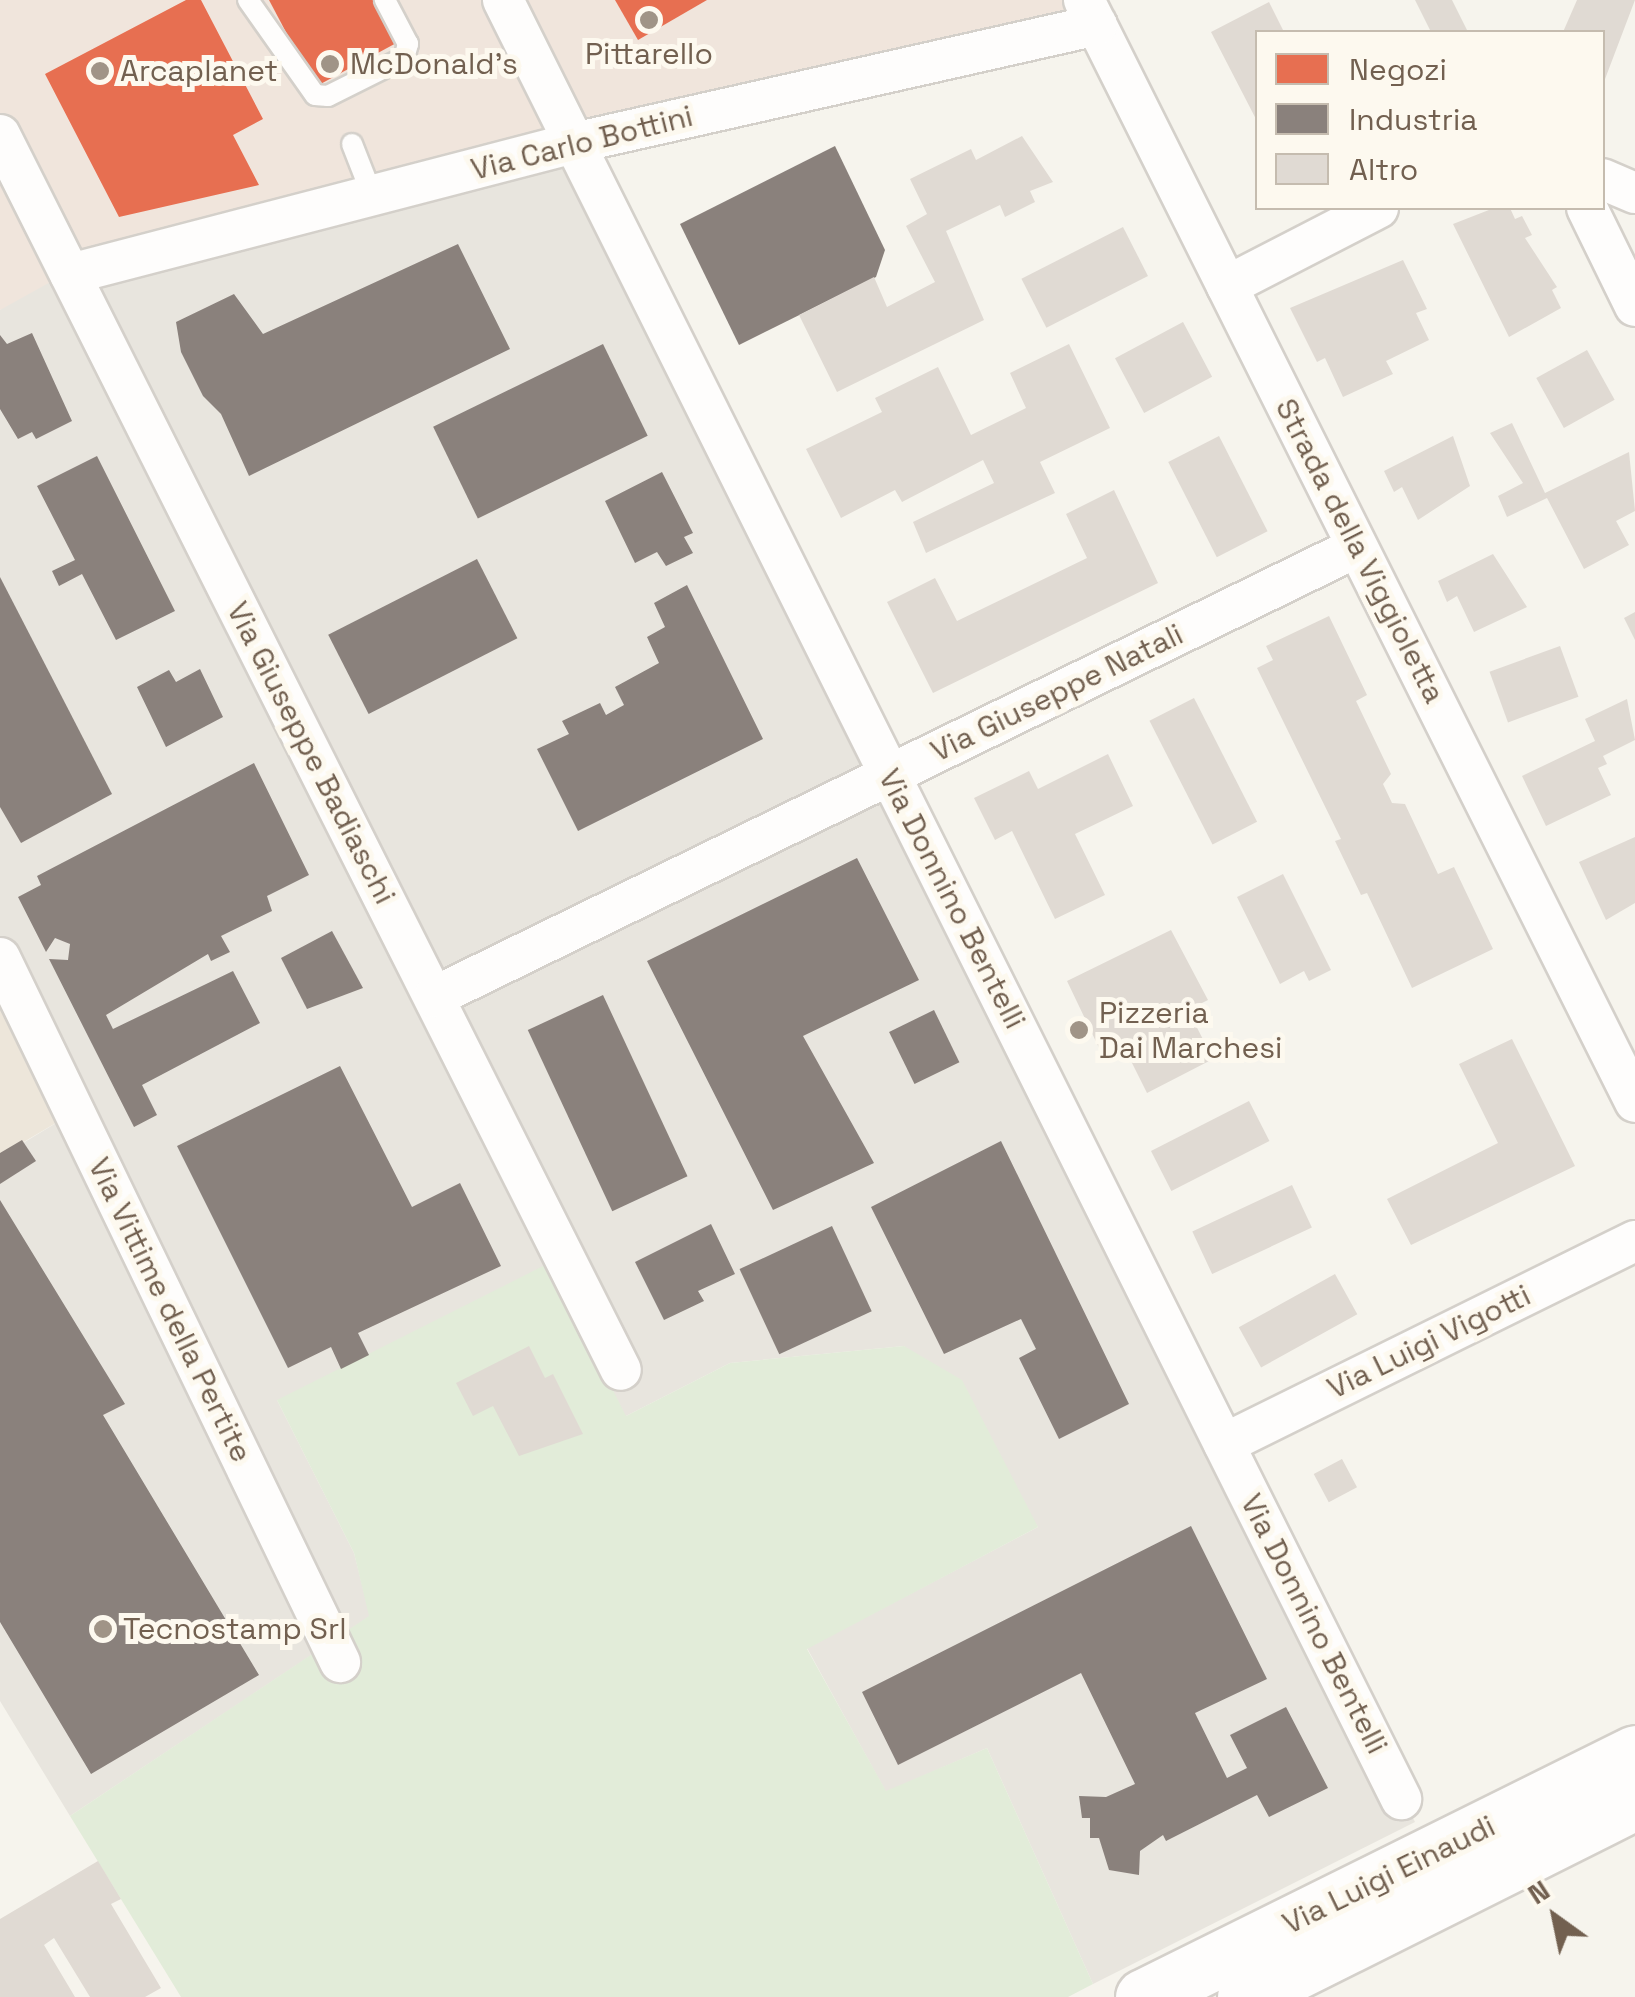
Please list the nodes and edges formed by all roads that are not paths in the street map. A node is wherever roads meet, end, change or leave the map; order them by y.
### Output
1 (248, 0) edge
2 (385, 0) edge
3 (503, 0) edge
4 (1090, 13) edge
5 (0, 135) edge
6 (574, 143) junction
7 (352, 144) dead end
8 (1605, 179) edge
9 (1635, 193) edge
10 (372, 195) junction
11 (1374, 210) edge
12 (1588, 210) edge
13 (70, 274) junction
14 (1227, 286) junction
15 (1635, 306) edge
16 (1358, 547) junction
17 (889, 774) junction
18 (0, 958) edge
19 (434, 997) junction
20 (1635, 1102) edge
21 (1635, 1241) edge
22 (621, 1370) dead end
23 (1224, 1444) junction
24 (340, 1662) dead end
25 (1635, 1753) edge
26 (1401, 1799) dead end
27 (1635, 1802) edge
28 (1143, 1997) edge
29 (1244, 1997) edge

1 - 2 lane
3 - 6 street, Via Donnino Bentelli
4 - 6 street, Via Carlo Bottini
4 - 14 street, Strada della Viggioletta
5 - 13 street, Via Giuseppe Badiaschi
6 - 10 street, Via Carlo Bottini
6 - 17 street, Via Donnino Bentelli
7 - 10 lane
8 - 9 street
10 - 13 street, Via Carlo Bottini
11 - 14 street
12 - 15 street
13 - 19 street, Via Giuseppe Badiaschi
14 - 16 street, Strada della Viggioletta
16 - 17 street, Via Giuseppe Natali
16 - 20 street, Strada della Viggioletta
17 - 19 street, Via Giuseppe Natali
17 - 23 street, Via Donnino Bentelli
18 - 24 street, Via Vittime della Pertite
19 - 22 street, Via Giuseppe Badiaschi
21 - 23 street, Via Luigi Vigotti
23 - 26 street, Via Donnino Bentelli
25 - 28 main road, Via Luigi Einaudi
27 - 29 main road, Via Luigi Einaudi

